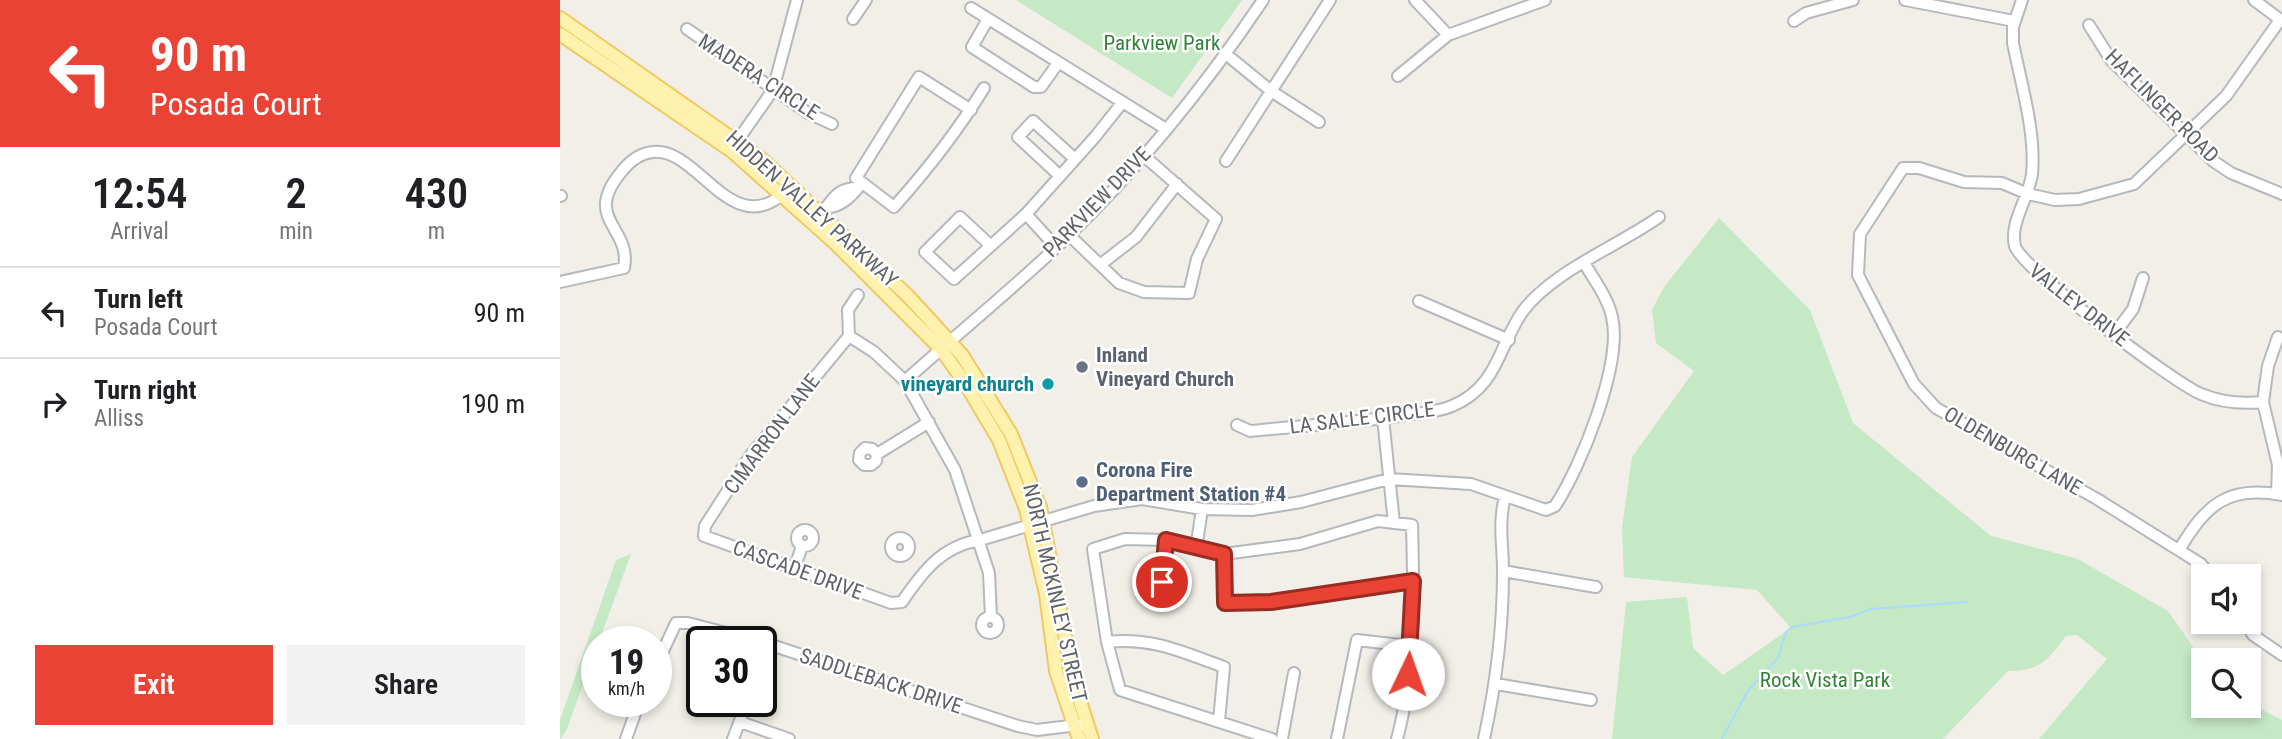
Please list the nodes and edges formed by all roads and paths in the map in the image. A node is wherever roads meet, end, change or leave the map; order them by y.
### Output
1 (797, 0) edge
2 (866, 0) edge
3 (1263, 0) edge
4 (1330, 0) edge
5 (1415, 0) edge
6 (1545, 0) edge
7 (1853, 0) edge
8 (1905, 0) edge
9 (2022, 0) edge
10 (2254, 0) edge
11 (971, 8) dead end
12 (560, 18) edge
13 (853, 19) dead end
14 (988, 19) junction
15 (1794, 21) dead end
16 (2014, 21) junction
17 (2281, 21) edge
18 (2089, 25) dead end
19 (687, 29) dead end
20 (560, 34) edge
21 (1448, 35) junction
22 (1227, 55) junction
23 (1058, 63) junction
24 (1398, 76) dead end
25 (984, 89) dead end
26 (773, 90) junction
27 (1271, 91) junction
28 (1122, 103) junction
29 (971, 110) junction
30 (685, 118) junction
31 (1319, 122) dead end
32 (832, 124) dead end
33 (1166, 129) junction
34 (2187, 136) junction
35 (738, 140) junction
36 (1143, 155) junction
37 (1075, 159) junction
38 (1226, 161) dead end
39 (1060, 176) junction
40 (1177, 184) junction
41 (859, 185) junction
42 (778, 189) junction
43 (2028, 194) junction
44 (2282, 194) edge
45 (824, 210) junction
46 (1026, 214) junction
47 (1659, 217) dead end
48 (1069, 235) junction
49 (835, 243) junction
50 (989, 244) junction
51 (1056, 247) junction
52 (1585, 264) junction
53 (1100, 265) junction
54 (2143, 278) dead end
55 (560, 282) edge
56 (858, 296) dead end
57 (1419, 301) dead end
58 (2115, 333) junction
59 (849, 336) junction
60 (2278, 337) dead end
61 (1509, 340) junction
62 (945, 345) junction
63 (905, 381) junction
64 (2263, 402) junction
65 (1383, 418) junction
66 (929, 422) junction
67 (1237, 425) dead end
68 (877, 454) dead end
69 (1389, 479) junction
70 (2279, 494) edge
71 (1505, 496) junction
72 (1202, 509) junction
73 (1037, 522) junction
74 (1394, 523) junction
75 (704, 537) joint
76 (980, 540) junction
77 (1166, 540) junction
78 (802, 546) dead end
79 (1196, 549) junction
80 (2179, 550) junction
81 (906, 553) dead end
82 (1224, 554) junction
83 (2201, 564) edge
84 (794, 570) junction
85 (924, 570) junction
86 (1503, 571) junction
87 (1413, 581) junction
88 (1162, 582) dead end
89 (1596, 587) dead end
90 (992, 617) dead end
91 (700, 626) edge
92 (672, 632) edge
93 (2252, 634) edge
94 (1107, 642) junction
95 (777, 646) edge
96 (1409, 646) junction
97 (2282, 655) edge
98 (1294, 673) dead end
99 (1496, 684) junction
100 (1591, 700) dead end
101 (634, 717) edge
102 (742, 717) edge
103 (1219, 721) junction
104 (740, 722) junction
105 (1081, 724) junction
106 (626, 739) edge
107 (733, 739) edge
108 (789, 739) edge
109 (1079, 739) edge
110 (1092, 739) edge
111 (1272, 739) edge
112 (1282, 739) edge
113 (1337, 739) edge
114 (1397, 739) edge
115 (1484, 739) edge

1 - 26 street
2 - 13 street
3 - 22 street, PARKVIEW DRIVE
4 - 27 street
5 - 21 street
6 - 21 street
7 - 15 street
8 - 16 street
9 - 16 street, VALLEY DRIVE
10 - 17 street
11 - 14 street
12 - 35 main road, HIDDEN VALLEY PARKWAY
14 - 23 street
14 - 23 street
16 - 43 street, VALLEY DRIVE
17 - 34 street, OLDENBURG LANE
18 - 34 street, HAFLINGER ROAD
19 - 26 street, MADERA CIRCLE
20 - 30 main road, HIDDEN VALLEY PARKWAY
21 - 24 street
22 - 27 street
22 - 33 street, PARKVIEW DRIVE
23 - 28 street
25 - 29 street
26 - 32 street, MADERA CIRCLE
26 - 35 street
27 - 31 street
27 - 38 street
28 - 33 street
28 - 37 street
29 - 41 street
29 - 41 street
30 - 35 main road
30 - 42 main road, HIDDEN VALLEY PARKWAY
33 - 36 street, PARKVIEW DRIVE
34 - 43 street, OLDENBURG LANE
34 - 44 street, HAFLINGER ROAD
35 - 42 main road
35 - 45 main road, HIDDEN VALLEY PARKWAY
36 - 40 street
36 - 48 street, PARKVIEW DRIVE
37 - 39 street
37 - 39 street
39 - 46 street
40 - 53 street
40 - 53 street
41 - 45 street
42 - 49 main road, HIDDEN VALLEY PARKWAY
42 - 55 street
43 - 58 street, VALLEY DRIVE
43 - 80 street, OLDENBURG LANE
45 - 49 main road
45 - 62 main road, HIDDEN VALLEY PARKWAY
46 - 50 street
46 - 51 street
47 - 52 street, LA SALLE CIRCLE
48 - 51 street, PARKVIEW DRIVE
48 - 53 street
49 - 62 main road, HIDDEN VALLEY PARKWAY
50 - 50 street
51 - 62 street, PARKVIEW DRIVE
52 - 61 street, LA SALLE CIRCLE
52 - 71 street
54 - 58 street
56 - 59 street
57 - 61 street
58 - 64 street, VALLEY DRIVE
59 - 63 street
59 - 75 street, CIMARRON LANE
60 - 64 street
61 - 65 street, LA SALLE CIRCLE
62 - 63 street, PARKVIEW DRIVE
62 - 73 main road, NORTH MCKINLEY STREET
63 - 66 street
64 - 70 street
65 - 67 street, LA SALLE CIRCLE
65 - 69 street
66 - 68 street
66 - 76 street
69 - 71 street
69 - 72 street
69 - 74 street
70 - 80 street
71 - 86 street
72 - 73 street
72 - 79 street
73 - 76 street
73 - 105 main road, NORTH MCKINLEY STREET
74 - 82 street
74 - 87 street
75 - 84 street, CASCADE DRIVE
76 - 85 street
76 - 90 street
77 - 79 street
77 - 88 street
77 - 94 street
78 - 84 street
79 - 82 street
80 - 83 street, OLDENBURG LANE
81 - 85 street
82 - 87 street
84 - 85 street, CASCADE DRIVE
86 - 89 street
86 - 99 street
87 - 96 street
91 - 92 street, SADDLEBACK DRIVE
93 - 97 street
94 - 103 street
94 - 103 street
95 - 105 street, SADDLEBACK DRIVE
96 - 113 street
96 - 114 street
98 - 112 street
99 - 100 street
99 - 115 street
101 - 106 street
102 - 104 street
103 - 111 street
104 - 107 street
104 - 108 street
105 - 109 main road, NORTH MCKINLEY STREET
105 - 110 main road, NORTH MCKINLEY STREET

